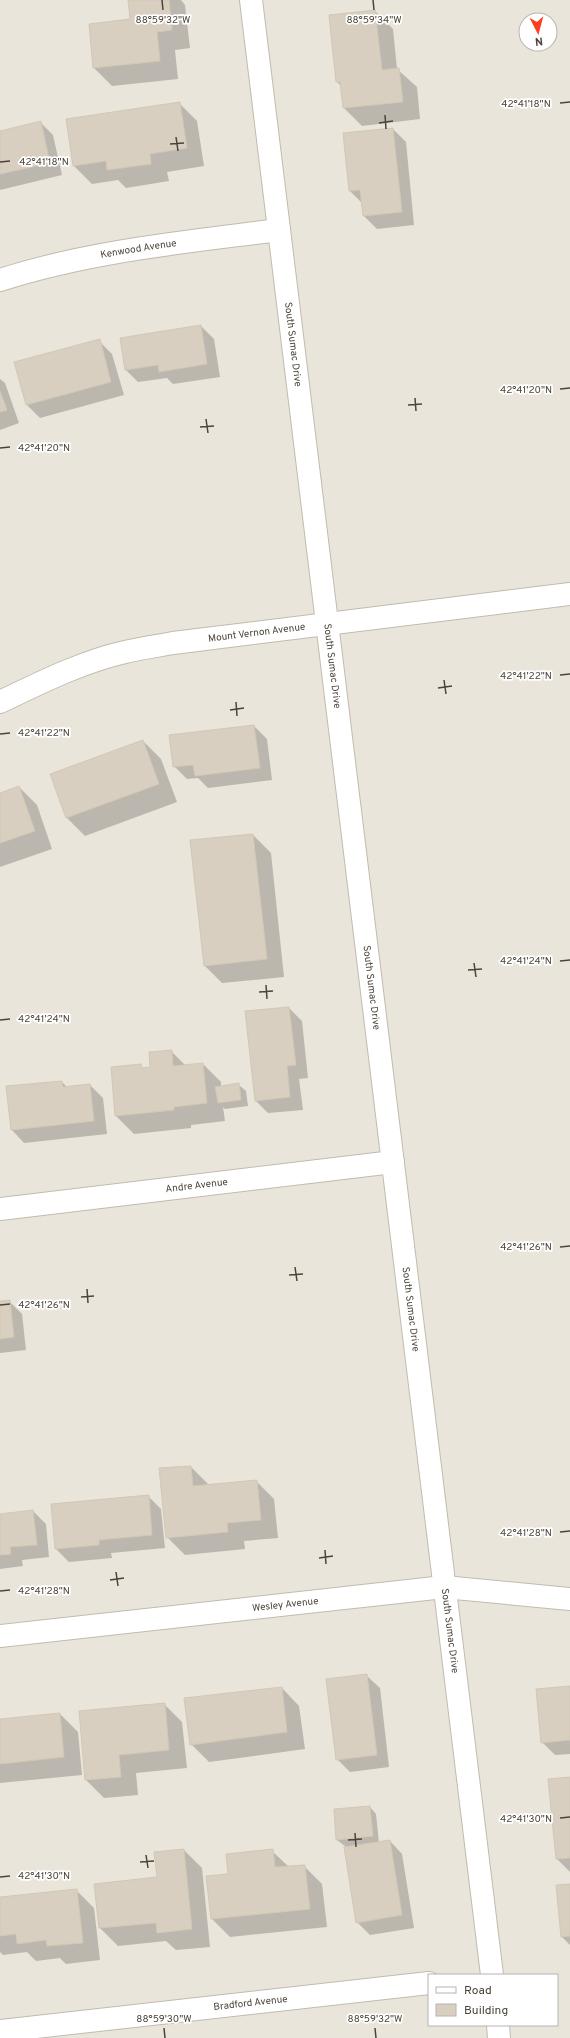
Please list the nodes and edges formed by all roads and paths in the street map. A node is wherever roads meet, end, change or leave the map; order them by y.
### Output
1 (251, 0) edge
2 (279, 230) junction
3 (0, 280) edge
4 (570, 594) edge
5 (327, 624) junction
6 (0, 702) edge
7 (393, 1162) junction
8 (0, 1210) edge
9 (444, 1587) junction
10 (570, 1599) edge
11 (0, 1636) edge
12 (492, 1974) edge
13 (428, 1983) edge
14 (498, 2026) edge
15 (0, 2030) edge
16 (500, 2038) edge

1 - 2 street, South Sumac Drive
2 - 3 street, Kenwood Avenue
2 - 5 street, South Sumac Drive
4 - 5 street, Mount Vernon Avenue
5 - 6 street, Mount Vernon Avenue
5 - 7 street, South Sumac Drive
7 - 8 street, Andre Avenue
7 - 9 street, South Sumac Drive
9 - 10 street, Wesley Avenue
9 - 11 street, Wesley Avenue
9 - 12 street, South Sumac Drive
13 - 15 street, Bradford Avenue
14 - 16 street

